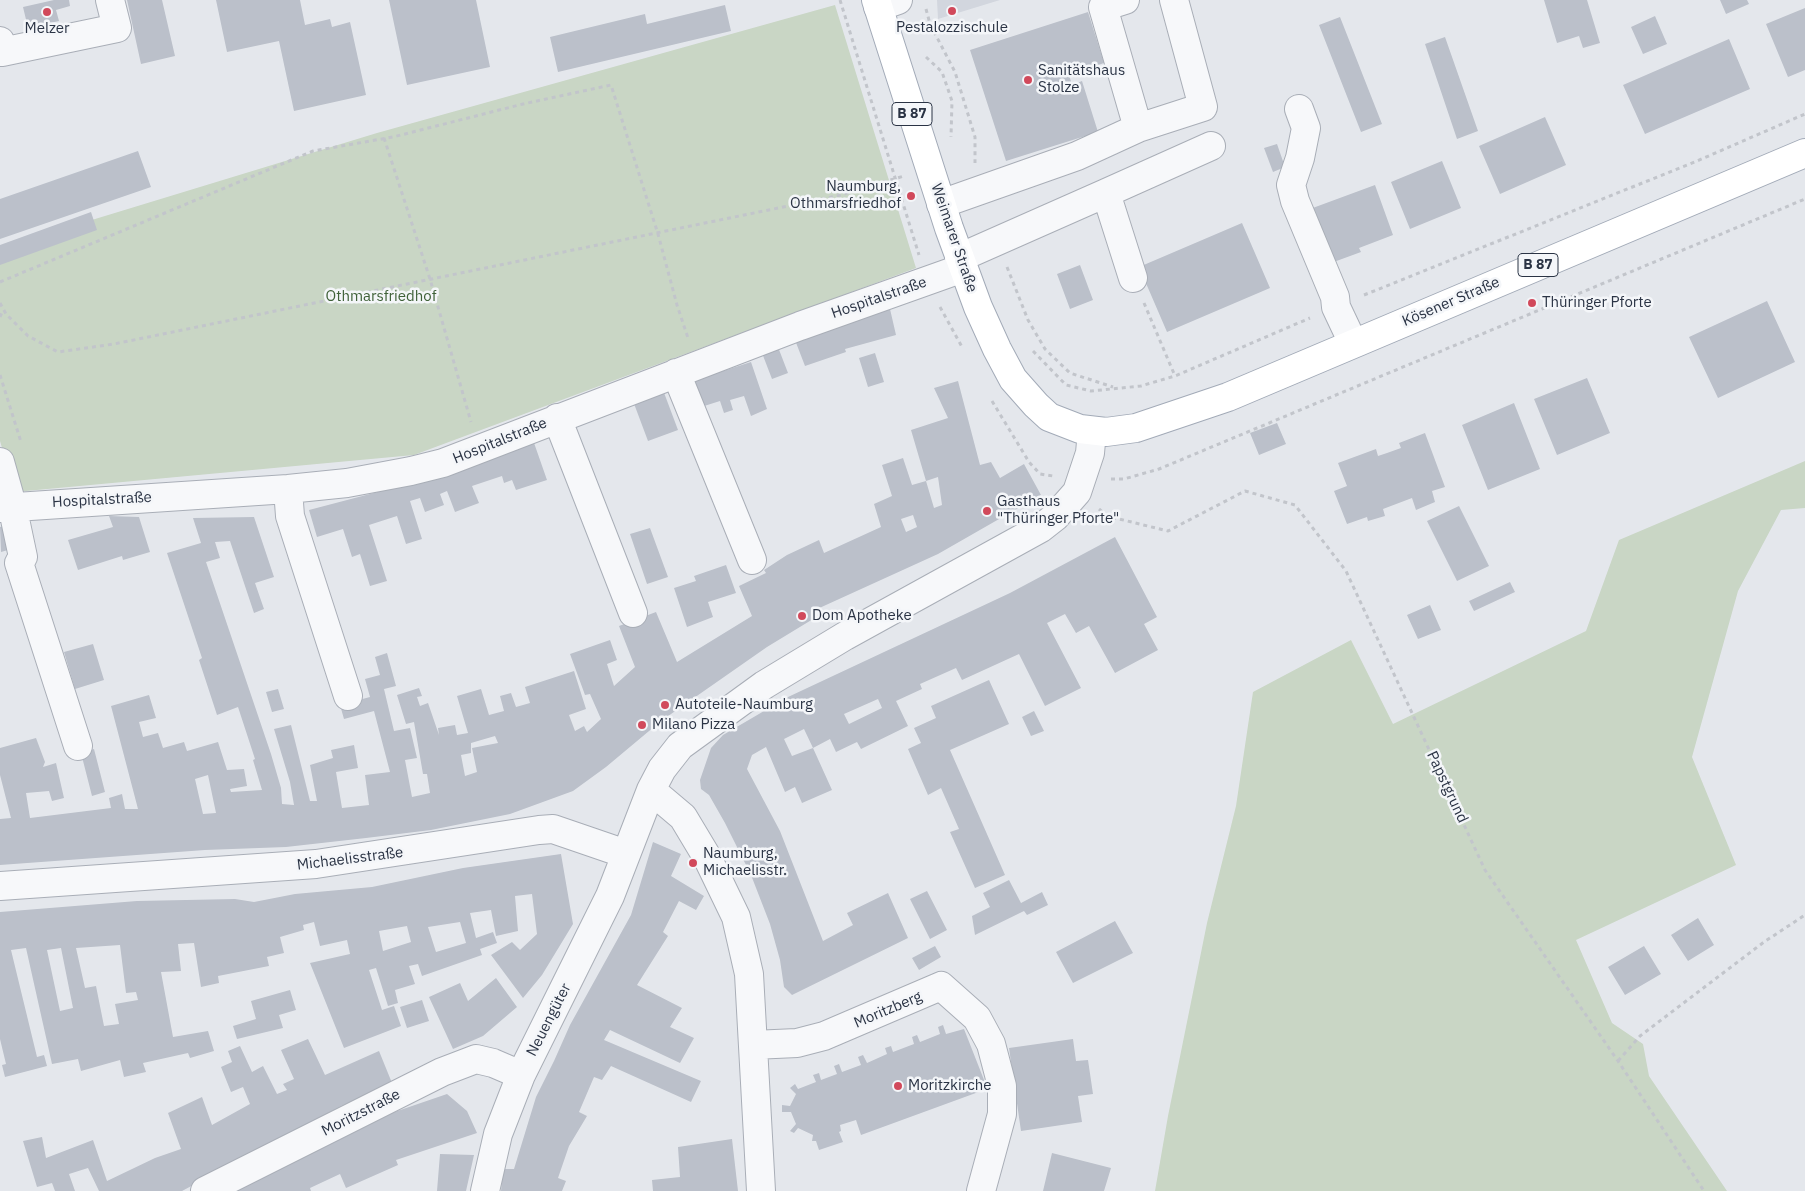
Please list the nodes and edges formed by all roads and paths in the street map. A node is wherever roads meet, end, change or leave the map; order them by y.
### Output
1 (110, 0) edge
2 (840, 0) edge
3 (1125, 0) edge
4 (1174, 0) edge
5 (884, 2) edge
6 (0, 41) edge
7 (1299, 109) dead end
8 (1805, 114) edge
9 (1138, 128) junction
10 (384, 138) junction
11 (1210, 146) dead end
12 (1805, 153) edge
13 (929, 168) junction
14 (895, 179) junction
15 (1106, 193) junction
16 (1805, 198) edge
17 (941, 204) junction
18 (658, 234) junction
19 (961, 263) junction
20 (1133, 278) joint
21 (430, 279) junction
22 (927, 281) junction
23 (0, 282) edge
24 (0, 303) edge
25 (1336, 307) junction
26 (4, 310) junction
27 (0, 317) edge
28 (689, 340) dead end
29 (1353, 343) junction
30 (1028, 344) dead end
31 (966, 354) dead end
32 (676, 373) junction
33 (0, 375) edge
34 (1174, 376) junction
35 (988, 395) dead end
36 (557, 418) junction
37 (473, 428) dead end
38 (1092, 431) junction
39 (11, 456) edge
40 (1079, 487) junction
41 (288, 489) junction
42 (6, 506) edge
43 (752, 560) dead end
44 (633, 614) dead end
45 (348, 696) dead end
46 (78, 746) dead end
47 (651, 790) junction
48 (626, 854) junction
49 (0, 886) edge
50 (1805, 915) edge
51 (753, 1045) junction
52 (1618, 1061) junction
53 (521, 1075) junction
54 (205, 1191) edge
55 (484, 1191) edge
56 (760, 1191) edge
57 (981, 1191) edge
58 (1704, 1191) edge

1 - 6 street
2 - 14 path
3 - 9 street
4 - 9 street
5 - 13 main road, Weimarer Straße / B 87
7 - 25 street
8 - 25 path
9 - 17 street
10 - 18 path
10 - 21 path
10 - 23 path
11 - 15 street, Hospitalstraße
12 - 29 main road, Kösener Straße / B 87
13 - 14 path
13 - 17 main road, Weimarer Straße / B 87
14 - 18 path
14 - 22 path
15 - 19 street, Hospitalstraße
15 - 20 street
16 - 40 path
17 - 19 main road, Weimarer Straße / B 87
18 - 21 path
18 - 28 path
19 - 22 street, Hospitalstraße
19 - 38 main road, Weimarer Straße / B 87
20 - 34 path
21 - 26 path
21 - 37 path
22 - 31 path
22 - 32 street, Hospitalstraße
24 - 26 path
25 - 29 street
25 - 34 path
26 - 27 path
29 - 38 main road, Kösener Straße / B 87
30 - 34 path
32 - 36 street, Hospitalstraße
32 - 43 street
33 - 39 path
35 - 40 path
36 - 41 street, Hospitalstraße
36 - 44 street
38 - 40 street
39 - 42 street
40 - 47 street
40 - 52 path, Papstgrund
41 - 42 street, Hospitalstraße
41 - 45 street
42 - 46 street
47 - 48 street
47 - 51 street
48 - 49 street, Michaelisstraße
48 - 53 street, Neuengüter
50 - 52 path
51 - 56 street
51 - 57 street, Moritzberg
52 - 58 path, Papstgrund
53 - 54 street, Moritzstraße
53 - 55 street, Neuengüter

